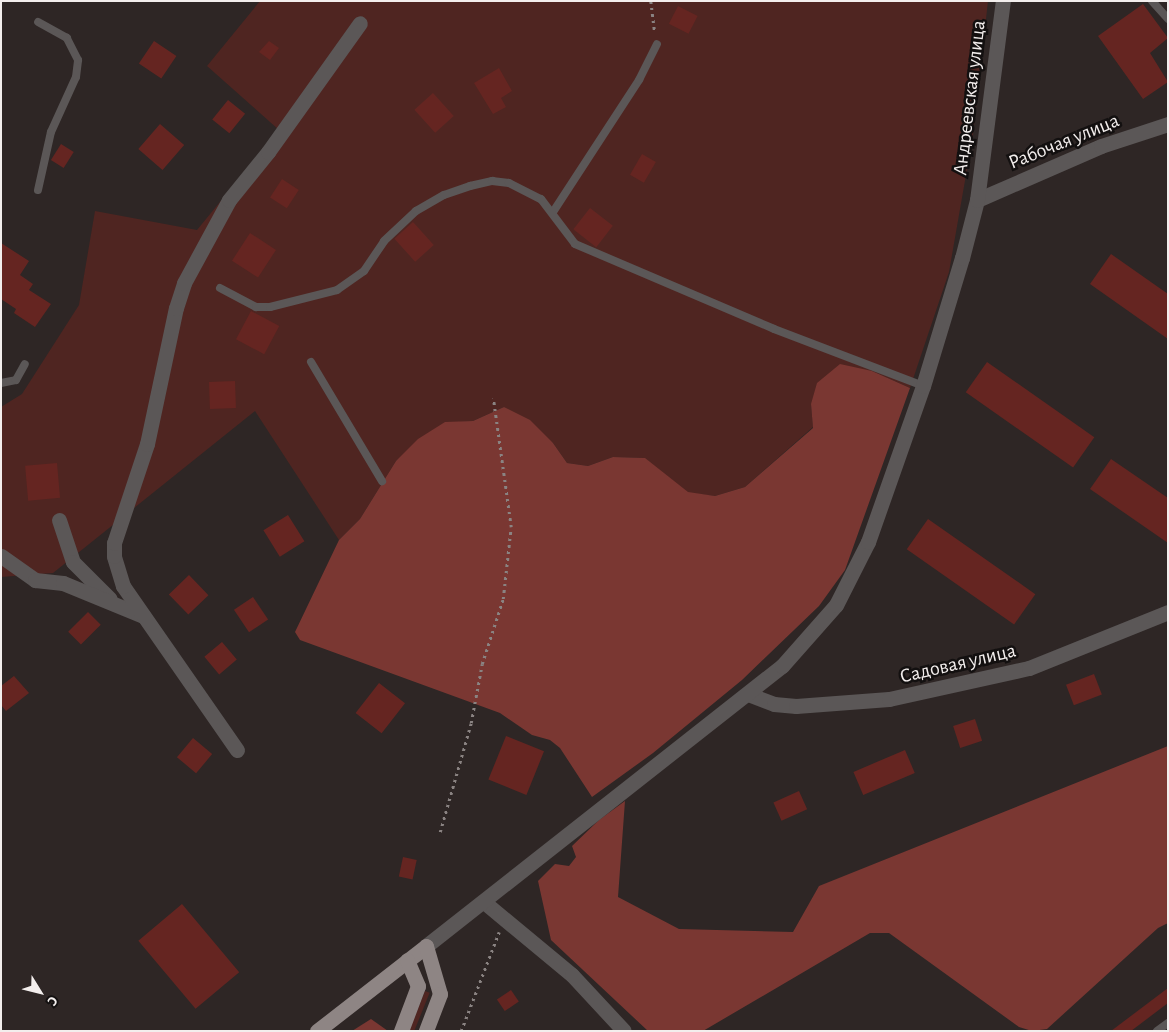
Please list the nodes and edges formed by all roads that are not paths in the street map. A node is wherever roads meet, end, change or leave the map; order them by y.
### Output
1 (1003, 1) edge
2 (1152, 1) edge
3 (1168, 19) edge
4 (38, 22) dead end
5 (360, 23) dead end
6 (657, 44) road end
7 (1168, 124) edge
8 (38, 190) dead end
9 (977, 200) junction
10 (553, 212) dead end
11 (220, 288) dead end
12 (311, 362) dead end
13 (26, 364) dead end
14 (1, 383) edge
15 (923, 386) junction
16 (382, 481) dead end
17 (60, 520) dead end
18 (1, 556) edge
19 (115, 603) junction
20 (1168, 612) edge
21 (144, 617) junction
22 (748, 694) junction
23 (237, 750) dead end
24 (484, 902) junction
25 (426, 946) junction
26 (407, 960) junction
27 (1168, 1023) edge
28 (317, 1031) edge
29 (401, 1031) edge
30 (426, 1031) edge
31 (624, 1031) edge
32 (1157, 1031) edge

1 - 9 street, Андреевская улица
2 - 3 lane
4 - 8 lane
5 - 21 street
6 - 10 lane
7 - 9 street, Рабочая улица
9 - 15 street, Андреевская улица
11 - 15 lane
12 - 16 lane
13 - 14 lane
15 - 22 street, Андреевская улица
17 - 19 street
18 - 19 street
19 - 21 street
20 - 22 street, Садовая улица
21 - 23 street
22 - 24 street, Андреевская улица
24 - 25 street, Андреевская улица
24 - 31 street
25 - 26 main road
25 - 30 main road
26 - 28 main road
26 - 29 main road
27 - 32 lane

